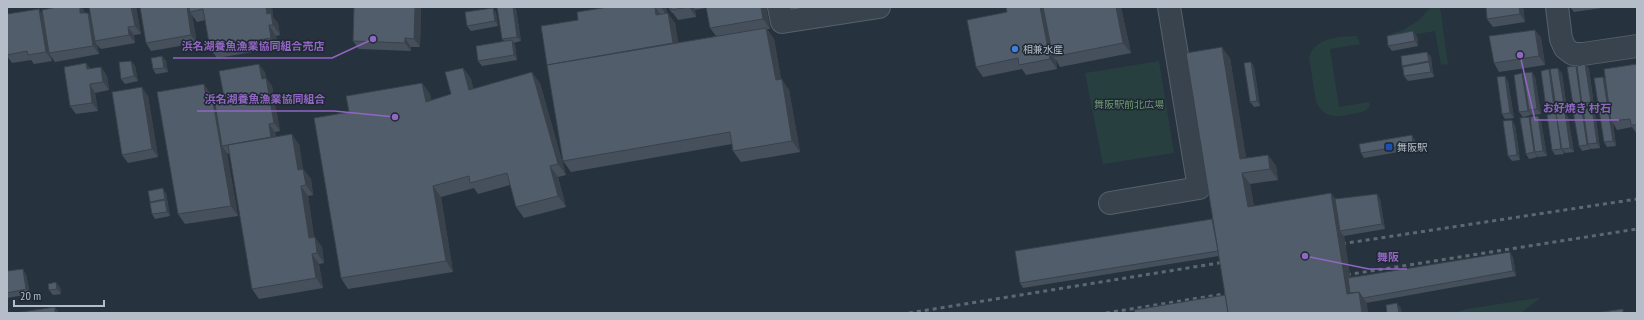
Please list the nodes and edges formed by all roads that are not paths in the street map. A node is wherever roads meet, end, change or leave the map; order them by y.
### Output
1 (779, 7) edge
2 (879, 7) edge
3 (1169, 7) edge
4 (1557, 7) edge
5 (1637, 46) edge
6 (1110, 203) dead end

1 - 2 street
3 - 6 street
4 - 5 street

